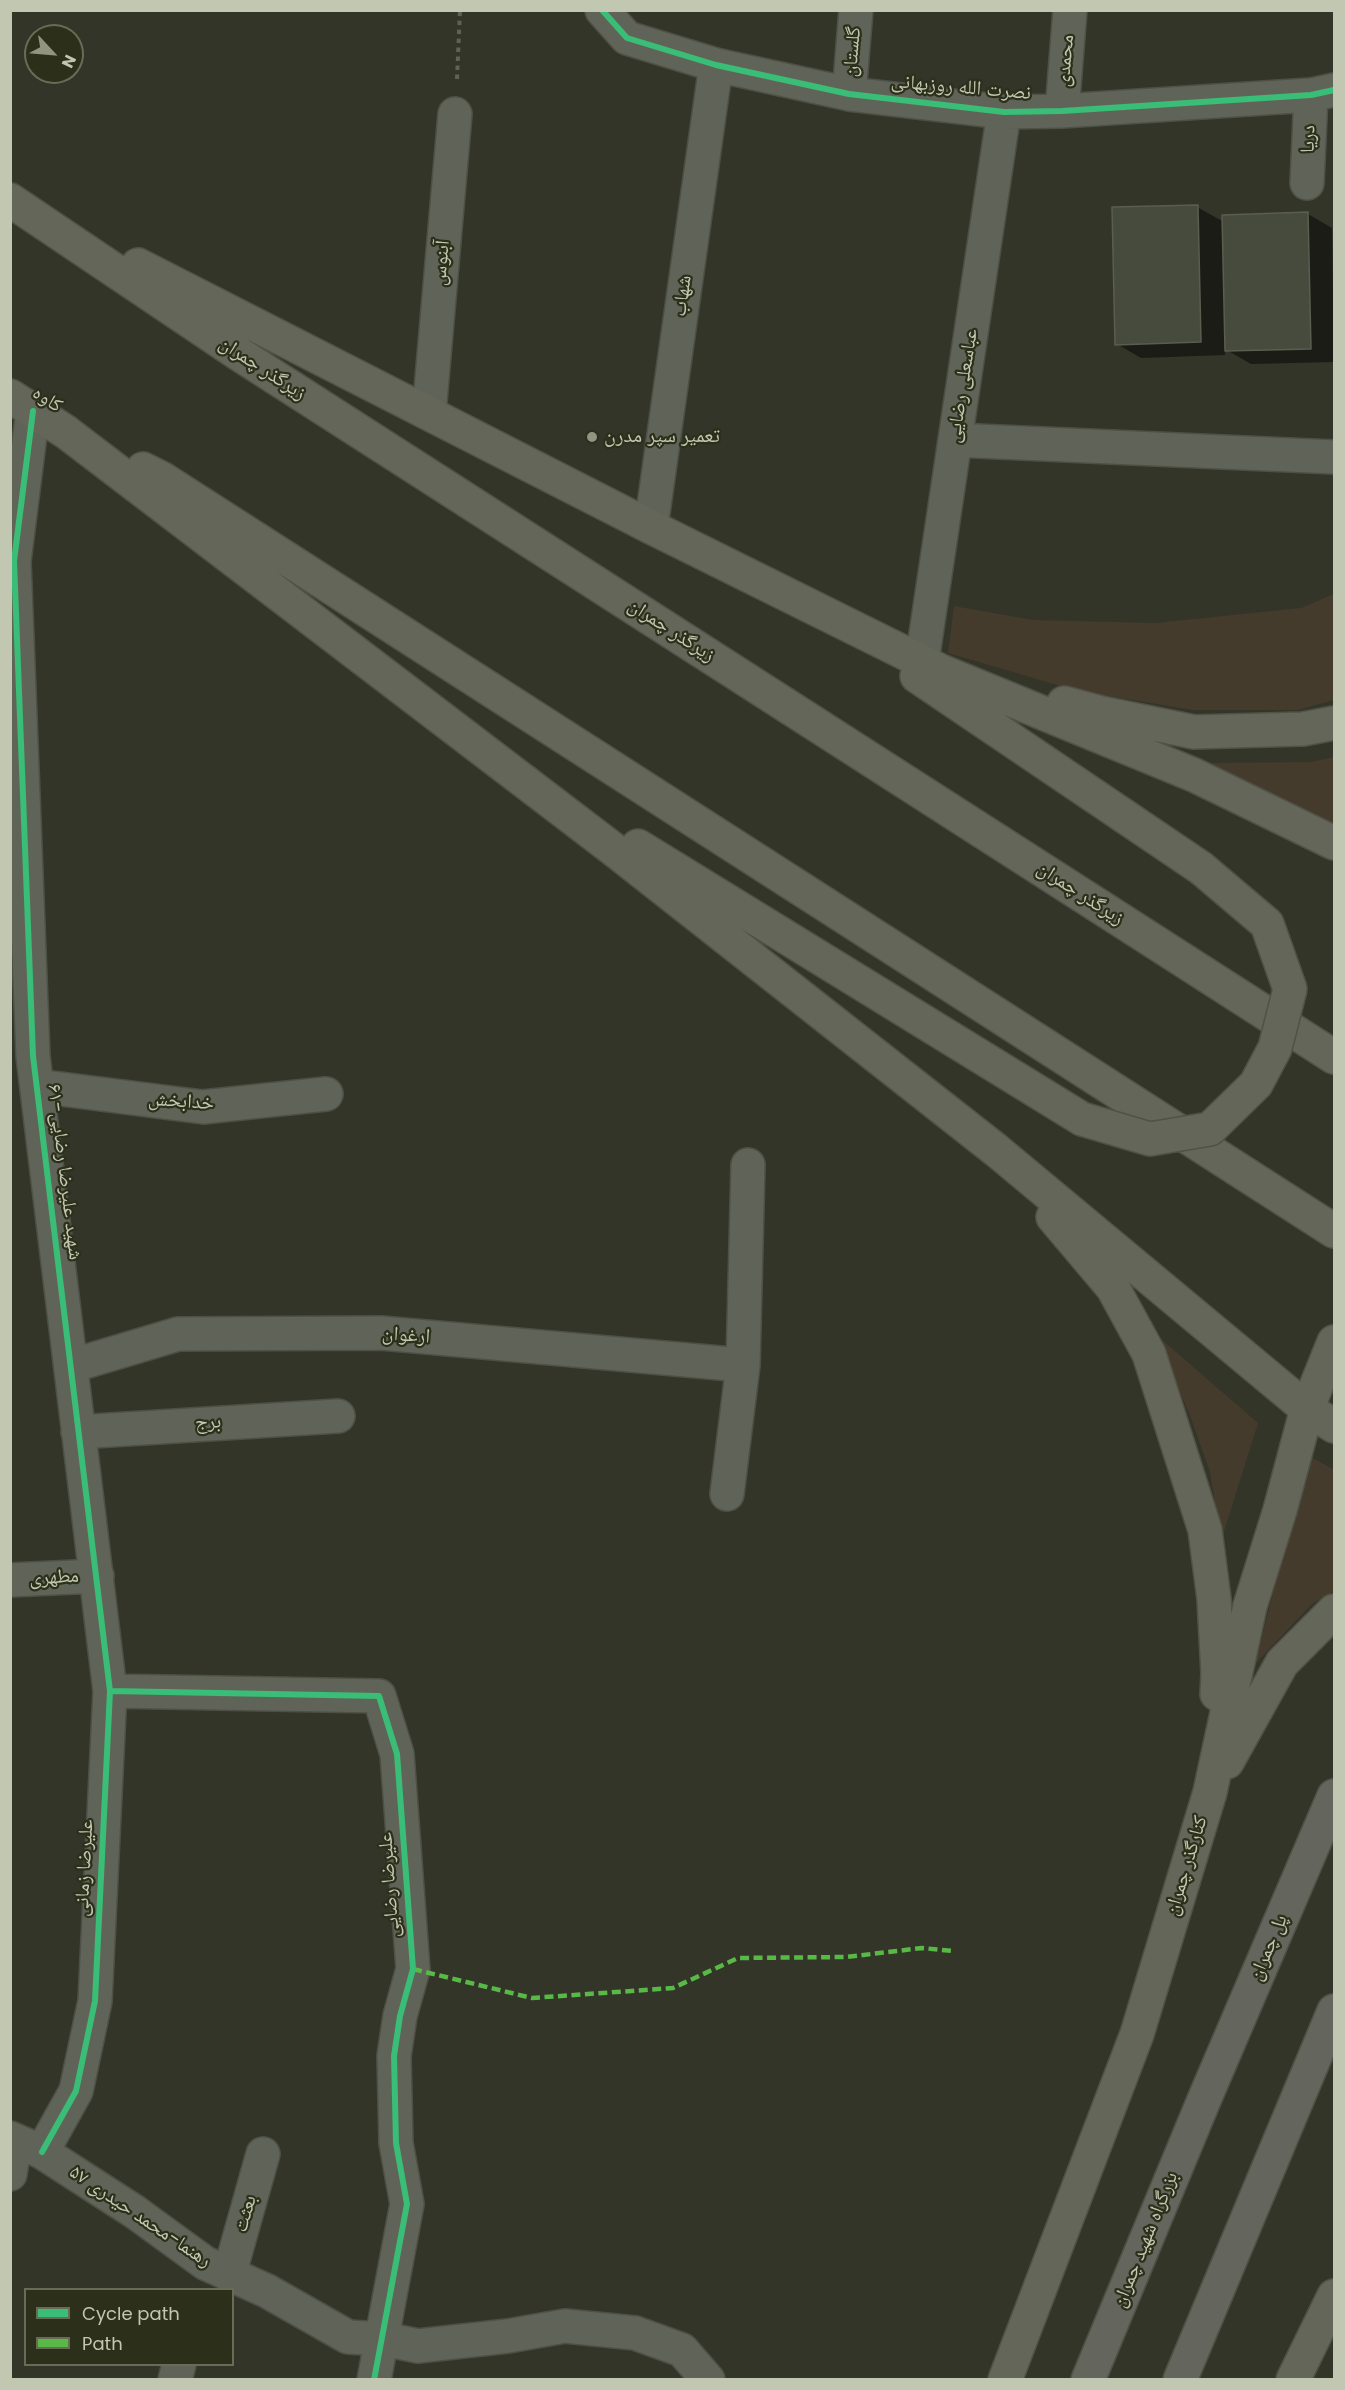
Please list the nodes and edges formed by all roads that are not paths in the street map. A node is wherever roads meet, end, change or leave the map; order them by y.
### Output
1 (602, 10) edge
2 (856, 10) edge
3 (1070, 10) edge
4 (716, 65) junction
5 (1323, 93) edge
6 (849, 94) junction
7 (1062, 111) junction
8 (1004, 112) junction
9 (455, 114) road end
10 (1307, 183) dead end
11 (11, 200) edge
12 (22, 403) edge
13 (429, 413) junction
14 (66, 432) junction
15 (955, 440) junction
16 (1335, 457) edge
17 (651, 527) junction
18 (807, 603) junction
19 (932, 666) junction
20 (1335, 723) edge
21 (496, 760) junction
22 (1335, 843) edge
23 (1335, 1057) edge
24 (27, 1064) edge
25 (326, 1094) dead end
26 (996, 1150) junction
27 (748, 1165) dead end
28 (1335, 1231) edge
29 (1335, 1342) edge
30 (743, 1365) junction
31 (72, 1366) junction
32 (1307, 1409) junction
33 (338, 1416) dead end
34 (1335, 1426) edge
35 (78, 1432) junction
36 (727, 1494) dead end
37 (97, 1576) junction
38 (10, 1580) edge
39 (1335, 1611) edge
40 (111, 1691) junction
41 (1210, 1792) junction
42 (1335, 1796) edge
43 (1335, 2011) edge
44 (1204, 2100) joint
45 (22, 2144) edge
46 (263, 2154) dead end
47 (10, 2174) edge
48 (211, 2276) edge
49 (1335, 2296) edge
50 (384, 2339) junction
51 (374, 2379) edge
52 (708, 2379) edge
53 (1005, 2379) edge
54 (1089, 2379) edge
55 (1180, 2379) edge
56 (1293, 2379) edge

1 - 4 street, نصرت الله روزبهانی
2 - 6 street, گلستان
3 - 7 street, محمدی
4 - 6 street, نصرت الله روزبهانی
4 - 17 street, شهاب
5 - 7 street, نصرت الله روزبهانی
5 - 10 street, دریا
6 - 8 street, نصرت الله روزبهانی
7 - 8 street, نصرت الله روزبهانی
8 - 15 street, عباسعلی رضایی
9 - 13 street, آبنوس
11 - 13 main road
11 - 23 main road, زیرگذر چمران
12 - 14 main road, کاوه
12 - 24 street, ۶۱-شهید علیرضا رضایی
13 - 17 main road
14 - 21 main road
14 - 28 main road
15 - 16 street
15 - 19 street, عباسعلی رضایی
17 - 18 main road
18 - 19 main road
18 - 21 main road, bridge
19 - 20 main road
19 - 22 main road
21 - 26 main road
24 - 25 street, خدابخش
24 - 31 street, ۶۱-شهید علیرضا رضایی
26 - 32 main road
26 - 41 main road
27 - 30 street
29 - 32 main road, کنارگذر چمران
30 - 31 street, ارغوان
30 - 36 street
31 - 35 street, ۶۱-شهید علیرضا رضایی
32 - 34 main road
32 - 41 main road, کنارگذر چمران
33 - 35 street, برج
35 - 37 street, ۶۱-شهید علیرضا رضایی
37 - 38 street, مطهری
37 - 40 street, علیرضا زمانی
39 - 41 main road
40 - 45 street, علیرضا زمانی
40 - 50 street, علیرضا رضایی
41 - 53 main road, کنارگذر چمران
42 - 44 highway, پل چمران
43 - 55 highway
44 - 54 highway, بزرگراه شهید چمران
45 - 47 street
45 - 48 street, ۵۷ رهنما-محمد حیدری
46 - 48 street, بعثت
48 - 50 street, ۵۷ رهنما-محمد حیدری
49 - 56 main road
50 - 51 street
50 - 52 street, ۵۷ رهنما-محمد حیدری

